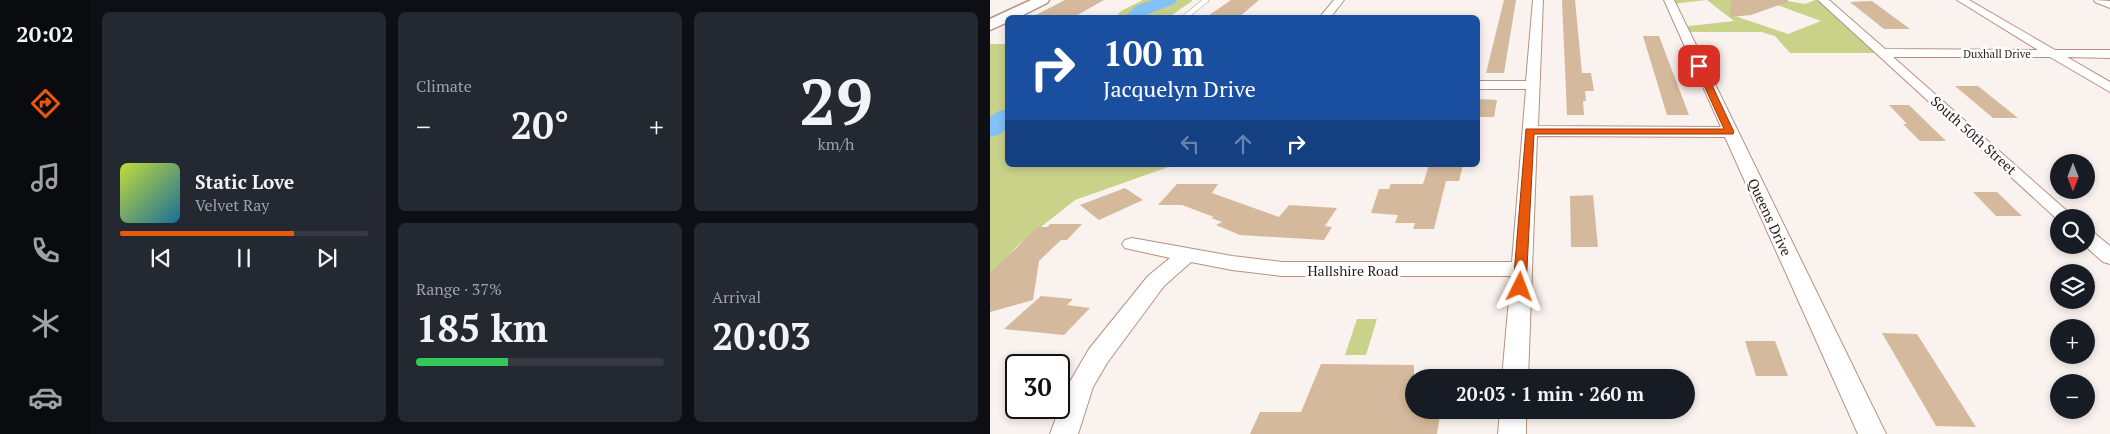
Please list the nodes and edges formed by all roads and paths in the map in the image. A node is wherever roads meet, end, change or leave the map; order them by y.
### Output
1 (1024, 0) edge
2 (1042, 0) edge
3 (1206, 0) edge
4 (1339, 0) edge
5 (1538, 0) edge
6 (1669, 0) edge
7 (1823, 0) edge
8 (1962, 0) edge
9 (2098, 0) edge
10 (2110, 5) edge
11 (1011, 15) edge
12 (1188, 15) edge
13 (1326, 15) edge
14 (990, 16) edge
15 (1005, 18) edge
16 (990, 25) edge
17 (1883, 53) junction
18 (2053, 54) junction
19 (2110, 54) edge
20 (1480, 85) edge
21 (1532, 85) junction
22 (2110, 88) edge
23 (1529, 131) junction
24 (1730, 132) junction
25 (2056, 209) edge
26 (1132, 244) dead end
27 (2095, 244) edge
28 (1187, 254) junction
29 (2110, 257) edge
30 (1521, 269) junction
31 (1515, 369) edge
32 (1513, 419) edge
33 (1064, 434) edge
34 (1512, 434) edge
35 (1872, 434) edge

1 - 14 main road
2 - 11 main road
3 - 12 lane
4 - 13 street
5 - 21 street
6 - 24 street, Queens Drive
7 - 17 street, South 50th Street
8 - 18 street
9 - 10 street
15 - 16 main road
17 - 18 street, Duxhall Drive
17 - 25 street, South 50th Street
18 - 19 street, Duxhall Drive
18 - 22 street
20 - 21 street
21 - 23 street
23 - 24 street
23 - 30 street
24 - 35 street, Queens Drive
26 - 28 street, Hallshire Road
27 - 29 street
28 - 30 street, Hallshire Road
28 - 33 street
30 - 31 street
32 - 34 street

